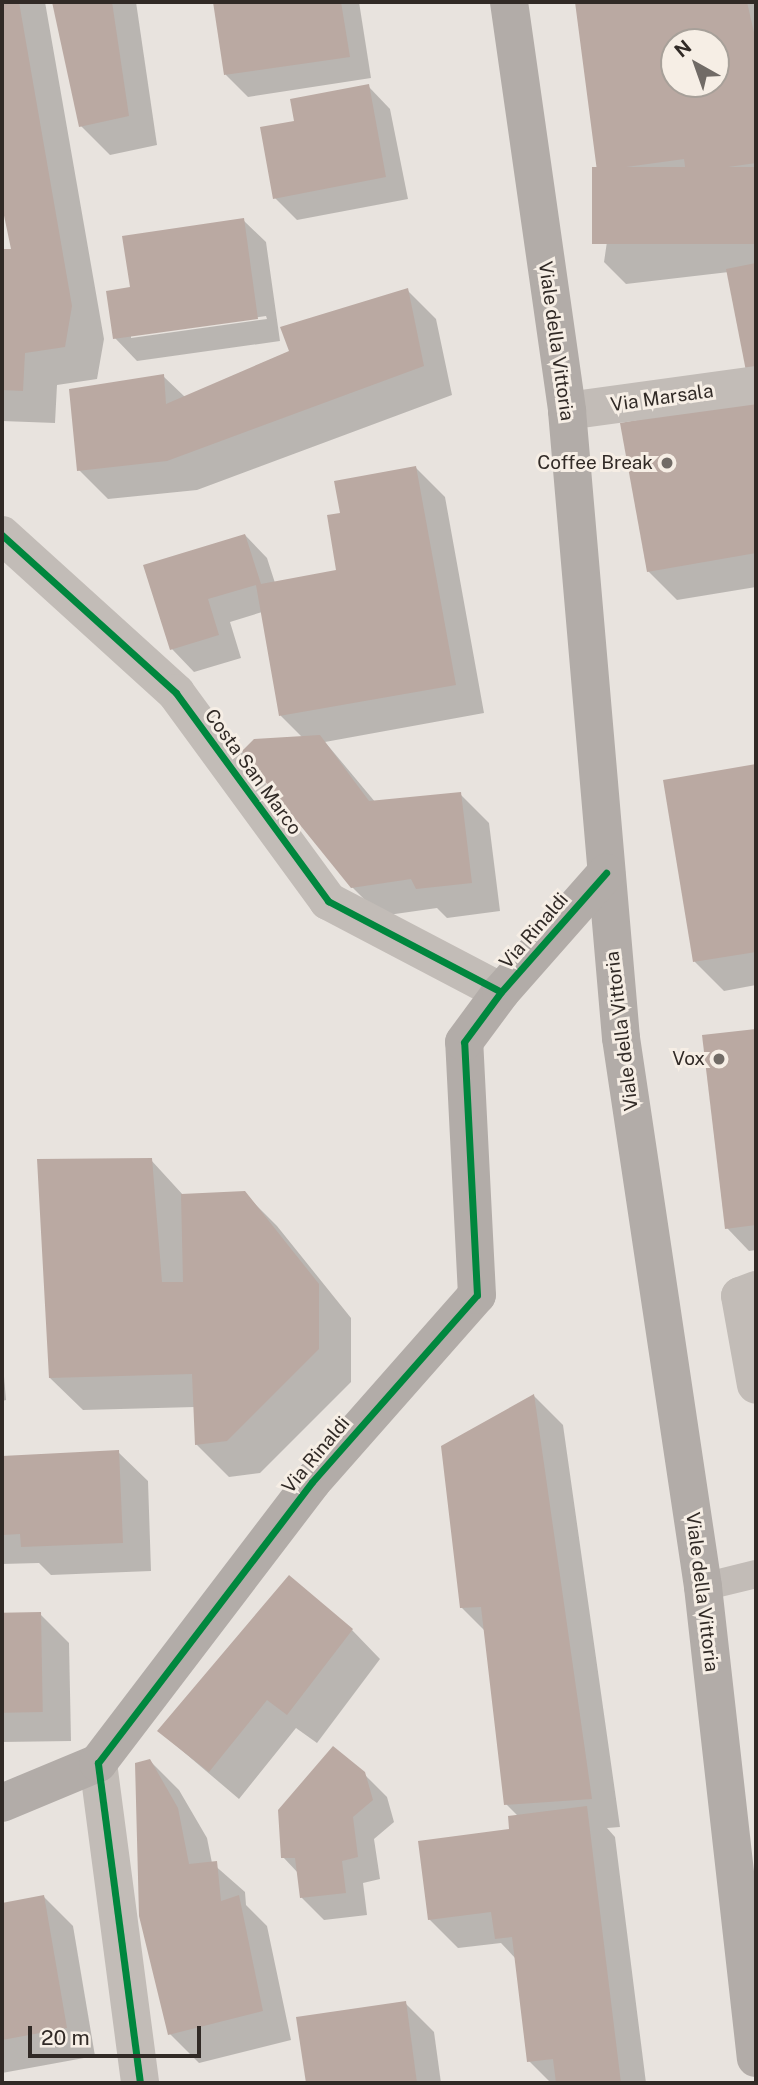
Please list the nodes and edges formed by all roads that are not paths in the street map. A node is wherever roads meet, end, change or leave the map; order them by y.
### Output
1 (509, 2) edge
2 (756, 385) edge
3 (567, 411) junction
4 (2, 535) edge
5 (606, 873) junction
6 (501, 992) junction
7 (756, 1290) edge
8 (756, 1385) edge
9 (756, 1574) edge
10 (703, 1587) junction
11 (98, 1763) junction
12 (2, 1803) edge
13 (756, 2058) edge
14 (140, 2083) edge

1 - 3 main road, Viale della Vittoria
2 - 3 street, Via Marsala
3 - 5 main road, Viale della Vittoria
4 - 6 street, Costa San Marco
5 - 6 main road, Via Rinaldi
5 - 10 main road, Viale della Vittoria
6 - 11 main road, Via Rinaldi
7 - 8 street
9 - 10 lane
10 - 13 main road, Viale della Vittoria
11 - 12 main road
11 - 14 street

